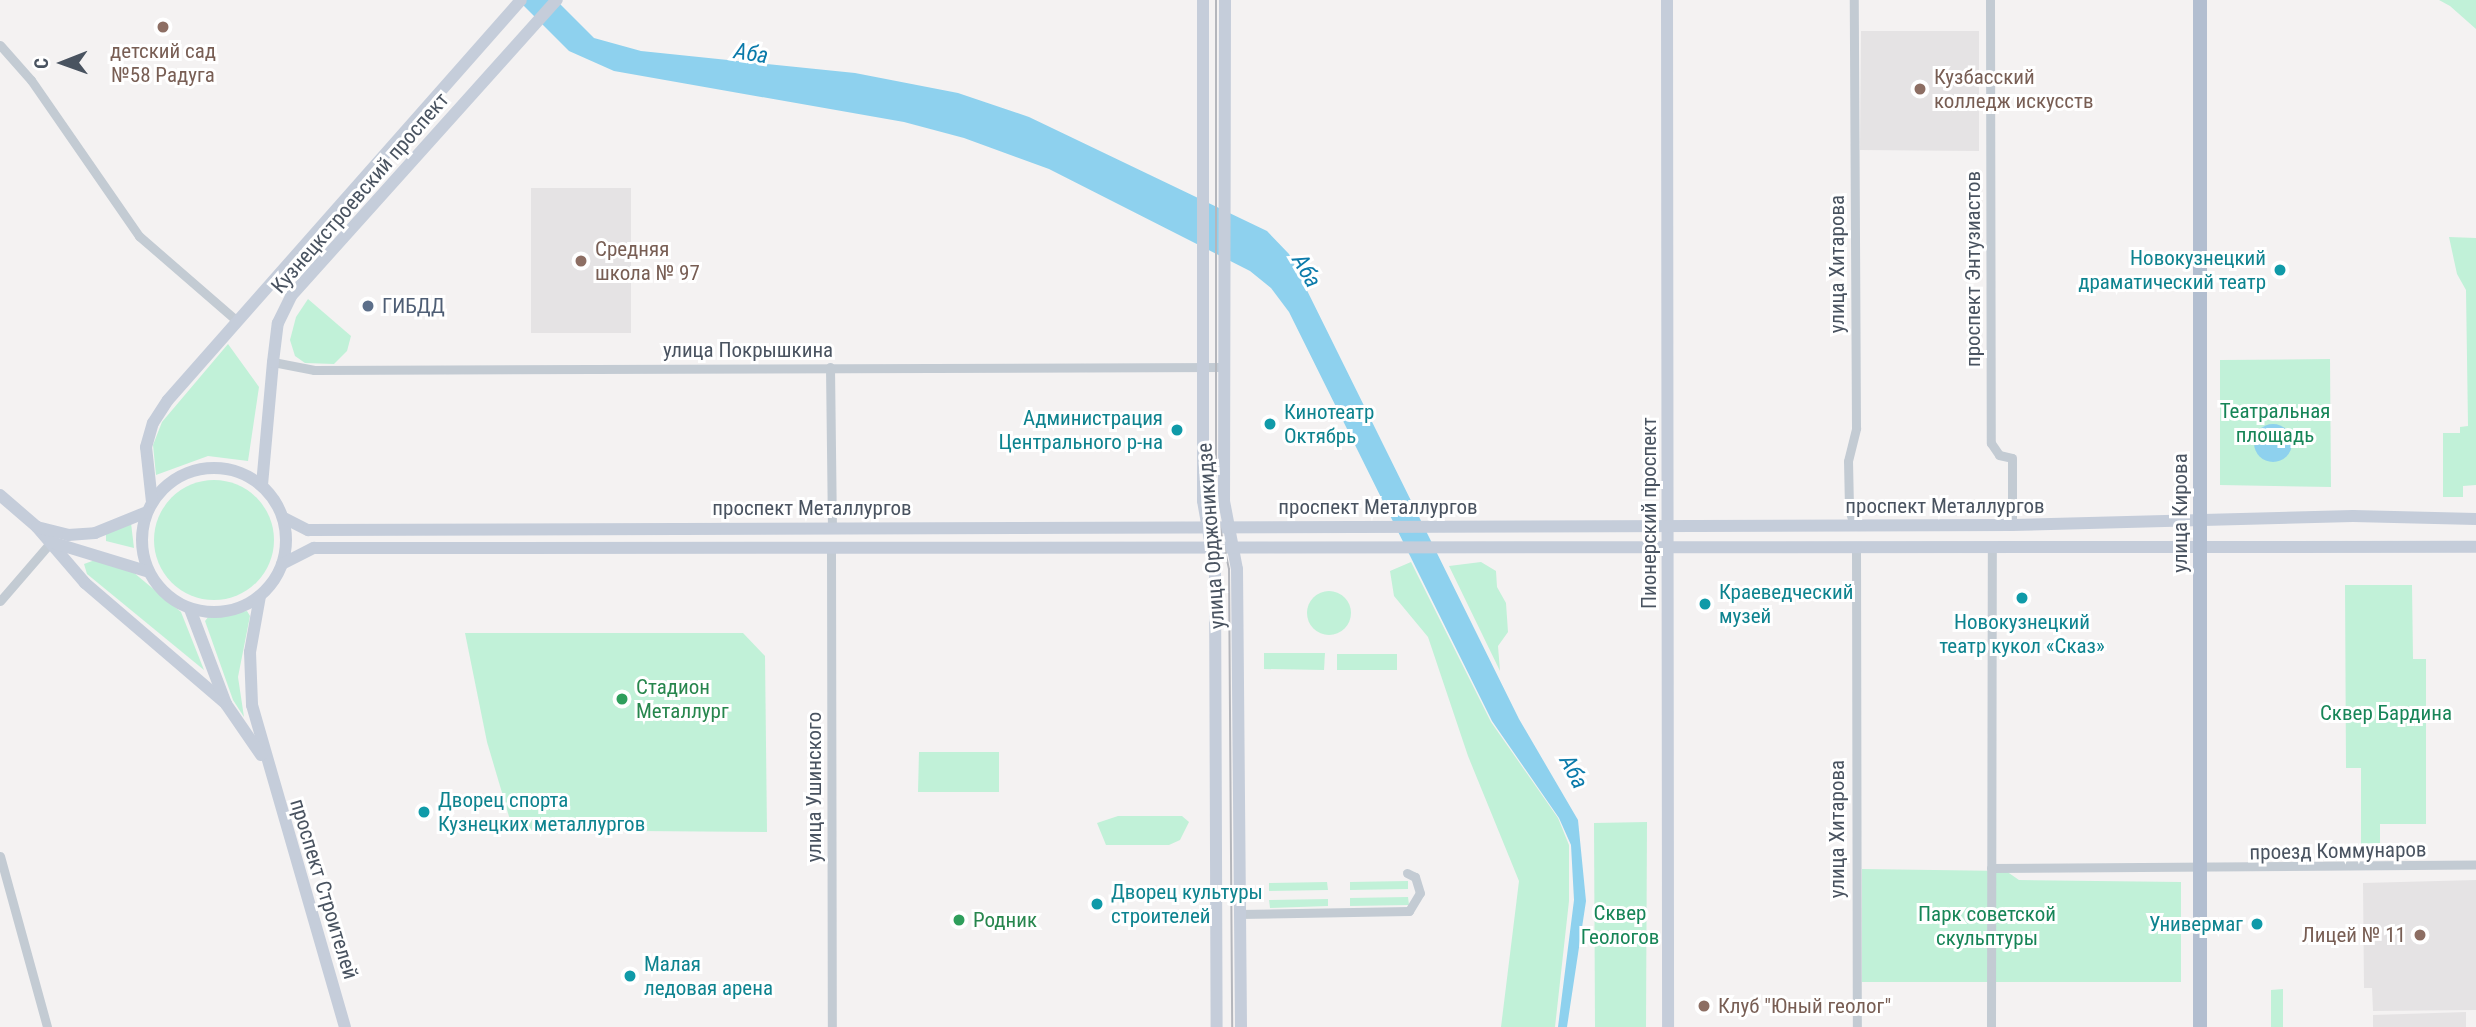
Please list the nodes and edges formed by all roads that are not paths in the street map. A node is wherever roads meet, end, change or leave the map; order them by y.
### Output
1 (521, 0) edge
2 (557, 0) edge
3 (1203, 0) edge
4 (1225, 0) edge
5 (1667, 0) edge
6 (1854, 0) edge
7 (1990, 0) edge
8 (2200, 0) edge
9 (0, 45) edge
10 (236, 320) junction
11 (273, 362) junction
12 (1202, 367) junction
13 (1224, 367) junction
14 (830, 368) junction
15 (262, 485) junction
16 (0, 495) edge
17 (150, 507) junction
18 (284, 518) junction
19 (2203, 518) junction
20 (2476, 519) edge
21 (2012, 525) junction
22 (1854, 526) junction
23 (37, 527) junction
24 (832, 527) junction
25 (1206, 527) junction
26 (1226, 527) junction
27 (1663, 535) junction
28 (51, 542) junction
29 (831, 547) junction
30 (1211, 547) junction
31 (1232, 547) junction
32 (1856, 547) junction
33 (1992, 547) junction
34 (2476, 547) edge
35 (2203, 548) junction
36 (282, 564) junction
37 (149, 572) junction
38 (260, 596) junction
39 (0, 601) edge
40 (190, 609) junction
41 (226, 704) junction
42 (265, 761) junction
43 (0, 856) edge
44 (2201, 866) junction
45 (2476, 866) edge
46 (1992, 868) junction
47 (1407, 873) dead end
48 (1239, 914) junction
49 (47, 1027) edge
50 (345, 1027) edge
51 (832, 1027) edge
52 (1217, 1027) edge
53 (1241, 1027) edge
54 (1668, 1027) edge
55 (1857, 1027) edge
56 (1990, 1027) edge
57 (2200, 1027) edge

1 - 10 main road, Кузнецкстроевский проспект
2 - 11 main road, Кузнецкстроевский проспект
3 - 12 main road, улица Орджоникидзе
4 - 13 main road, улица Орджоникидзе
5 - 27 main road, Пионерский проспект
6 - 22 street, улица Хитарова
7 - 21 street, проспект Энтузиастов
8 - 19 main road, улица Кирова
9 - 10 street
10 - 17 main road, Кузнецкстроевский проспект
11 - 14 street, улица Покрышкина
11 - 15 main road, Кузнецкстроевский проспект
12 - 13 street, улица Покрышкина
12 - 14 street, улица Покрышкина
12 - 25 main road, улица Орджоникидзе
13 - 26 main road, улица Орджоникидзе
14 - 24 street
15 - 17 main road
15 - 18 main road
16 - 23 main road
17 - 23 main road
17 - 37 main road
18 - 24 main road, проспект Металлургов
18 - 36 main road
19 - 20 main road, проспект Металлургов
19 - 21 main road, проспект Металлургов
19 - 35 main road, улица Кирова
21 - 22 main road, проспект Металлургов
22 - 27 main road, проспект Металлургов
23 - 28 main road
24 - 25 main road, проспект Металлургов
25 - 26 main road, проспект Металлургов
25 - 30 main road, улица Орджоникидзе
26 - 27 main road, проспект Металлургов
26 - 31 main road, улица Орджоникидзе
27 - 31 main road, проспект Металлургов
27 - 32 main road, проспект Металлургов
27 - 54 main road, Пионерский проспект
28 - 37 main road
28 - 39 street
28 - 41 main road
29 - 30 main road, проспект Металлургов
29 - 36 main road, проспект Металлургов
29 - 51 street, улица Ушинского
30 - 31 main road, проспект Металлургов
30 - 52 main road, улица Орджоникидзе
31 - 48 main road, улица Орджоникидзе
32 - 33 main road, проспект Металлургов
32 - 55 street, улица Хитарова
33 - 35 main road, проспект Металлургов
33 - 46 street
34 - 35 main road, проспект Металлургов
35 - 44 main road, улица Кирова
36 - 38 main road
37 - 40 main road
38 - 40 main road
38 - 42 main road
40 - 41 main road
41 - 42 main road
42 - 50 main road, проспект Строителей
43 - 49 street
44 - 45 street, проезд Коммунаров
44 - 46 street, проезд Коммунаров
44 - 57 main road, улица Кирова
46 - 56 street
47 - 48 street
48 - 53 main road, улица Орджоникидзе

